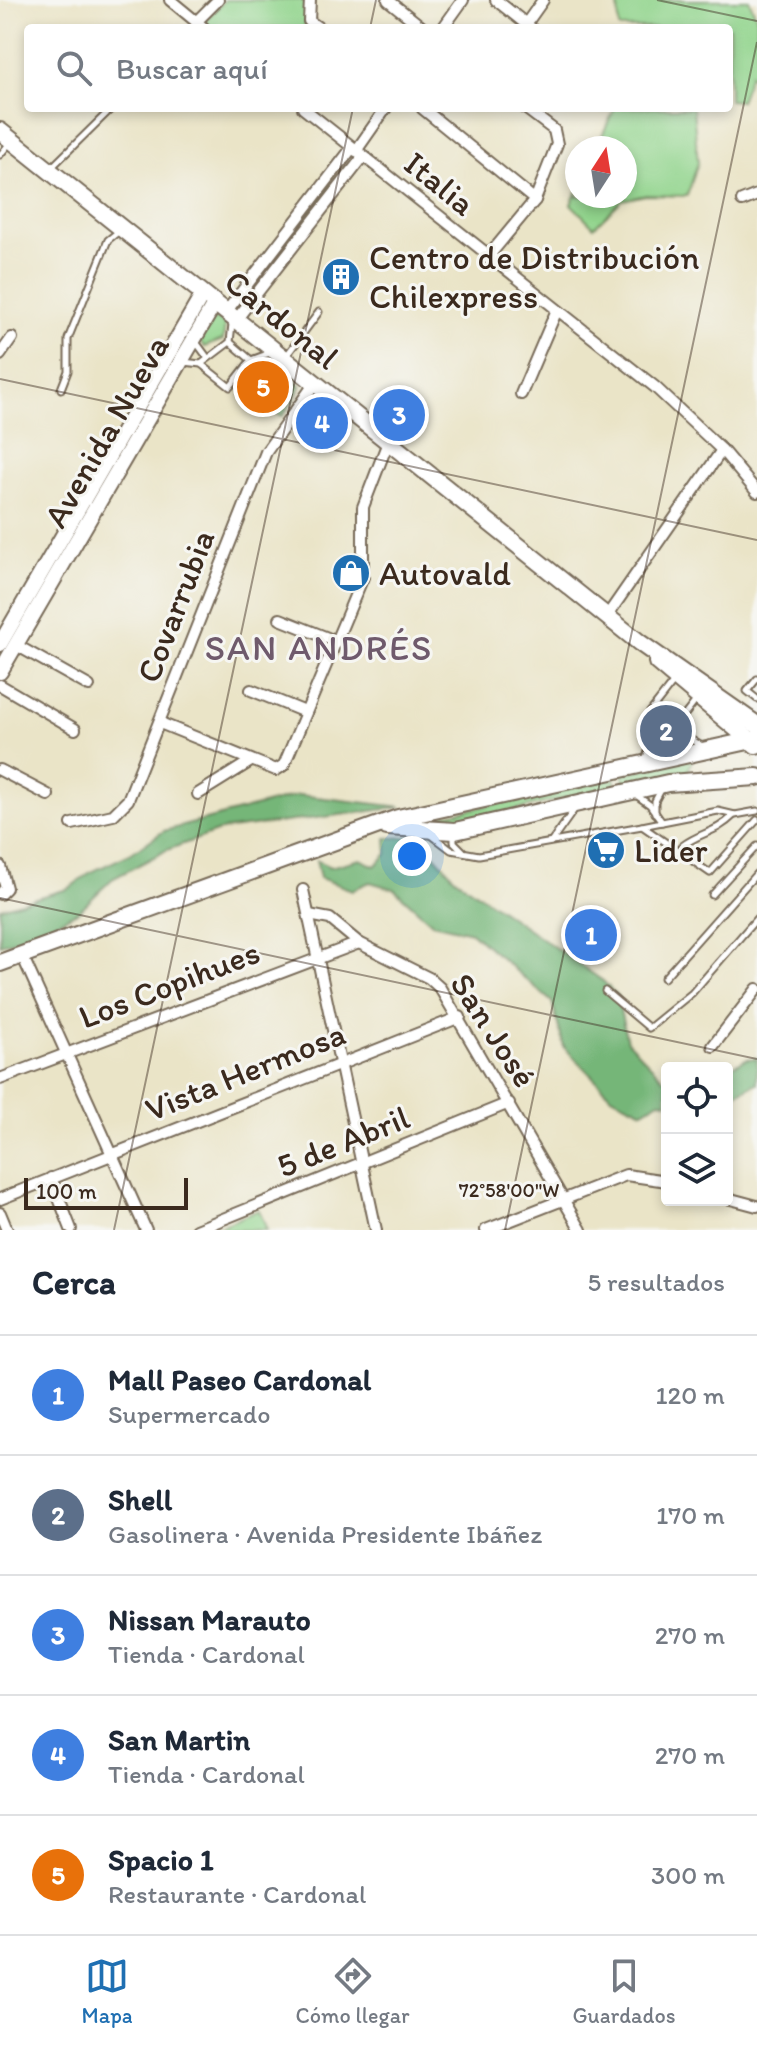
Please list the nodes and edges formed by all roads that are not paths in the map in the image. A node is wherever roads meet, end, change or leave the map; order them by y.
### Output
1 (170, 0) edge
2 (218, 0) edge
3 (310, 0) edge
4 (388, 0) edge
5 (463, 0) edge
6 (496, 0) edge
7 (543, 0) edge
8 (195, 24) edge
9 (199, 24) edge
10 (313, 24) edge
11 (418, 24) edge
12 (446, 24) edge
13 (526, 24) edge
14 (529, 24) edge
15 (108, 112) edge
16 (308, 112) edge
17 (383, 112) edge
18 (427, 112) edge
19 (530, 112) edge
20 (6, 136) edge
21 (357, 152) junction
22 (0, 155) edge
23 (49, 170) junction
24 (757, 195) edge
25 (535, 200) junction
26 (742, 201) dead end
27 (121, 229) junction
28 (487, 258) junction
29 (222, 309) junction
30 (319, 312) dead end
31 (556, 312) junction
32 (12, 338) dead end
33 (194, 339) junction
34 (230, 342) junction
35 (0, 355) edge
36 (280, 355) junction
37 (207, 357) junction
38 (251, 360) junction
39 (180, 362) junction
40 (201, 364) junction
41 (315, 383) junction
42 (61, 389) dead end
43 (521, 394) dead end
44 (142, 414) junction
45 (388, 442) junction
46 (722, 450) junction
47 (757, 492) edge
48 (73, 532) junction
49 (607, 616) junction
50 (280, 619) dead end
51 (335, 641) junction
52 (640, 643) junction
53 (0, 644) edge
54 (16, 645) junction
55 (2, 666) edge
56 (676, 679) junction
57 (757, 679) edge
58 (0, 685) edge
59 (89, 686) dead end
60 (251, 690) dead end
61 (699, 697) junction
62 (757, 699) edge
63 (305, 712) junction
64 (654, 716) dead end
65 (160, 723) junction
66 (665, 724) dead end
67 (75, 729) dead end
68 (673, 730) junction
69 (753, 731) edge
70 (706, 749) junction
71 (251, 761) junction
72 (645, 762) junction
73 (0, 770) edge
74 (607, 770) junction
75 (757, 777) edge
76 (714, 782) junction
77 (668, 783) junction
78 (627, 791) junction
79 (198, 794) dead end
80 (48, 795) dead end
81 (609, 795) junction
82 (589, 799) junction
83 (432, 809) junction
84 (757, 811) edge
85 (735, 815) junction
86 (659, 820) junction
87 (757, 820) edge
88 (72, 824) dead end
89 (642, 826) junction
90 (369, 827) junction
91 (427, 830) junction
92 (455, 831) junction
93 (551, 842) junction
94 (682, 846) dead end
95 (757, 846) edge
96 (467, 854) junction
97 (0, 866) edge
98 (757, 873) edge
99 (303, 890) dead end
100 (3, 891) edge
101 (712, 895) dead end
102 (309, 915) junction
103 (757, 918) edge
104 (359, 943) junction
105 (22, 955) junction
106 (319, 955) junction
107 (0, 963) edge
108 (664, 978) dead end
109 (757, 989) edge
110 (605, 991) dead end
111 (460, 1017) junction
112 (713, 1046) dead end
113 (66, 1054) junction
114 (340, 1062) junction
115 (0, 1079) edge
116 (509, 1103) junction
117 (112, 1154) junction
118 (365, 1164) junction
119 (51, 1178) junction
120 (661, 1180) edge
121 (0, 1199) edge
122 (564, 1200) junction
123 (733, 1200) edge
124 (757, 1206) edge
125 (0, 1213) edge
126 (71, 1229) edge
127 (7, 1230) edge
128 (146, 1230) edge
129 (196, 1230) edge
130 (376, 1230) edge
131 (486, 1230) edge
132 (581, 1230) edge

1 - 8 street
2 - 9 street
3 - 10 street
4 - 11 street
5 - 12 street
6 - 13 street
7 - 14 street
15 - 23 lane
16 - 21 street, Italia
17 - 21 street
18 - 25 street
19 - 25 street
20 - 22 lane
20 - 23 main road, Cardonal
21 - 28 street, Italia
21 - 29 street
23 - 27 main road, Cardonal
24 - 26 street
25 - 28 street
27 - 29 main road, Cardonal
27 - 42 lane
28 - 31 street, Italia
29 - 33 street, Avenida Nueva
29 - 34 lane
29 - 36 main road, Cardonal
29 - 44 street, Avenida Nueva
30 - 36 lane
31 - 43 street
31 - 46 street, Italia
32 - 35 street
33 - 37 lane
33 - 39 street, Avenida Nueva
34 - 37 lane
34 - 38 lane
36 - 38 lane
36 - 41 main road, Cardonal
37 - 40 lane
38 - 40 lane
39 - 40 lane
39 - 44 street, Avenida Nueva
41 - 45 main road, Cardonal
41 - 65 street, Covarrubia
44 - 48 street, Avenida Nueva
45 - 49 main road, Cardonal
45 - 51 street
46 - 47 street, Italia
46 - 49 street
48 - 53 street, Avenida Nueva
48 - 54 street, Avenida Nueva
49 - 52 main road, Cardonal
50 - 51 street
51 - 63 street
52 - 56 main road, Cardonal
52 - 69 main road, Cardonal
54 - 55 street, Avenida Nueva
54 - 59 street
56 - 61 main road, Cardonal
56 - 64 lane
57 - 62 lane
58 - 67 street
60 - 63 street
61 - 68 lane
61 - 69 main road, Cardonal
63 - 71 street
65 - 71 street
65 - 88 street, Covarrubia
66 - 68 lane
68 - 70 lane
68 - 72 lane
69 - 70 main road
70 - 72 main road
70 - 76 main road
71 - 79 street
72 - 74 main road
73 - 80 street
74 - 81 main road
74 - 83 main road
75 - 76 main road
76 - 77 main road
77 - 78 main road
77 - 86 lane
78 - 81 main road
78 - 86 lane
81 - 82 main road
82 - 92 main road
82 - 93 lane
83 - 90 main road
83 - 91 main road
84 - 85 lane
85 - 86 lane
85 - 94 lane
86 - 89 lane
87 - 89 lane
89 - 93 lane
90 - 91 main road
90 - 105 main road
91 - 92 main road
91 - 96 lane
92 - 96 lane
93 - 96 lane
95 - 101 lane
97 - 100 street
98 - 108 lane
99 - 102 street
102 - 104 street, San José
102 - 106 street
103 - 110 lane
104 - 106 street, Los Copihues
104 - 111 street, San José
105 - 107 main road
105 - 113 street
106 - 113 street, Los Copihues
106 - 114 street
109 - 112 street
111 - 114 street, Vista Hermosa
111 - 116 street, San José
113 - 115 street, Los Copihues
113 - 117 street
114 - 117 street, Vista Hermosa
114 - 118 street
116 - 118 street, 5 de Abril
116 - 122 street, San José
117 - 119 street, Vista Hermosa
117 - 128 street
118 - 129 street, 5 de Abril
118 - 130 street
119 - 121 street, Vista Hermosa
119 - 126 street
120 - 122 street
122 - 131 street
122 - 132 street, San José
123 - 124 street
125 - 127 street

